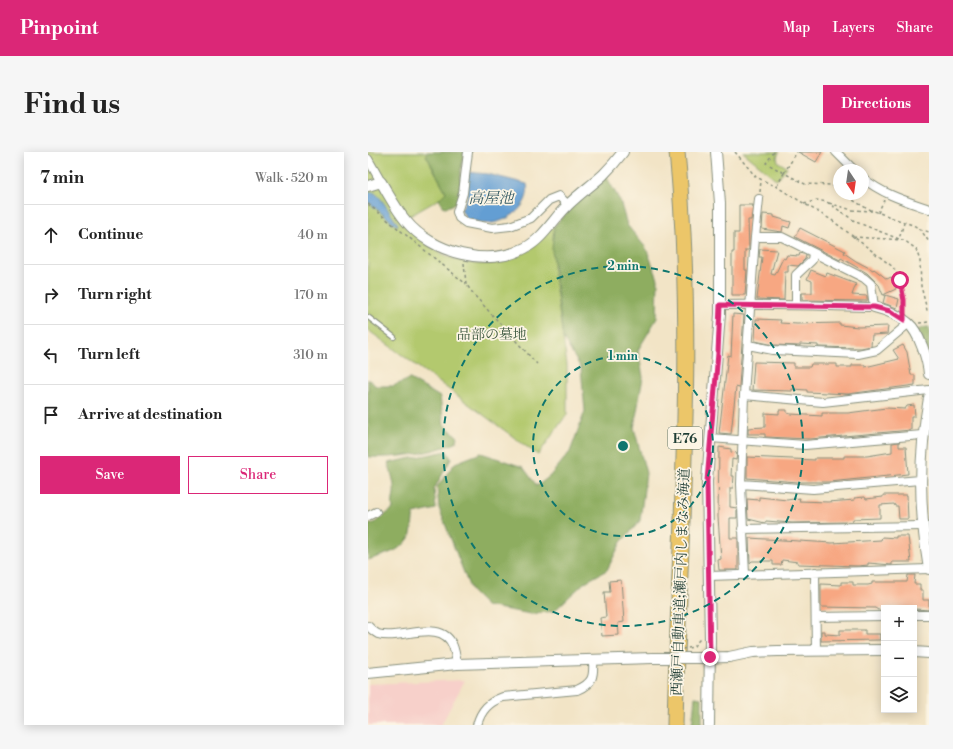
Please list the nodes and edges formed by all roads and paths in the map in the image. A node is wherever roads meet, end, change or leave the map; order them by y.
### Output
1 (468, 152) edge
2 (677, 152) edge
3 (716, 152) edge
4 (735, 152) edge
5 (774, 152) edge
6 (797, 152) edge
7 (836, 152) edge
8 (618, 154) edge
9 (368, 159) edge
10 (848, 164) edge
11 (785, 174) junction
12 (761, 180) junction
13 (381, 182) junction
14 (869, 183) edge
15 (368, 186) edge
16 (833, 186) edge
17 (777, 187) junction
18 (887, 193) junction
19 (759, 200) joint
20 (854, 200) edge
21 (828, 203) junction
22 (368, 204) edge
23 (804, 204) junction
24 (568, 205) junction
25 (929, 209) edge
26 (874, 211) junction
27 (878, 213) junction
28 (904, 222) junction
29 (918, 228) junction
30 (929, 232) edge
31 (755, 237) junction
32 (853, 237) junction
33 (899, 239) junction
34 (929, 242) edge
35 (813, 253) junction
36 (463, 255) junction
37 (466, 284) junction
38 (720, 305) junction
39 (750, 305) junction
40 (796, 305) junction
41 (874, 307) junction
42 (929, 310) edge
43 (368, 317) edge
44 (906, 322) junction
45 (394, 337) dead end
46 (748, 345) junction
47 (537, 364) dead end
48 (929, 374) edge
49 (929, 390) edge
50 (744, 395) junction
51 (929, 398) edge
52 (922, 435) junction
53 (710, 438) junction
54 (744, 439) junction
55 (920, 480) junction
56 (741, 484) junction
57 (922, 526) junction
58 (742, 529) junction
59 (929, 569) edge
60 (815, 572) junction
61 (709, 576) junction
62 (745, 576) junction
63 (917, 615) edge
64 (929, 615) edge
65 (881, 616) edge
66 (816, 618) junction
67 (369, 628) edge
68 (700, 639) dead end
69 (679, 649) dead end
70 (881, 650) edge
71 (816, 651) junction
72 (917, 652) edge
73 (929, 653) edge
74 (710, 657) junction
75 (593, 660) junction
76 (457, 664) junction
77 (368, 673) edge
78 (477, 725) edge
79 (675, 725) edge
80 (709, 725) edge

1 - 24 street
2 - 79 highway, 西瀬戸自動車道;瀬戸内しまなみ海道 / E76
3 - 38 street
4 - 12 path
5 - 11 path
6 - 11 path
7 - 10 street
8 - 24 street
9 - 13 street
11 - 16 path
11 - 17 path
12 - 17 path
12 - 19 path
13 - 15 street
13 - 36 street
14 - 18 street
17 - 23 path
18 - 25 street
18 - 27 path
19 - 31 street
20 - 26 path
21 - 23 path
21 - 26 path
21 - 33 path
22 - 37 path
23 - 32 path
24 - 36 street
26 - 27 path
27 - 28 path
28 - 29 path
28 - 33 path
29 - 30 path
29 - 34 path
31 - 35 street
31 - 39 street
32 - 33 path
32 - 44 path
33 - 42 path
35 - 40 street
35 - 41 street
36 - 37 path
37 - 47 path
38 - 39 street
38 - 53 street
39 - 40 street
39 - 46 street
40 - 41 street
41 - 44 street
43 - 45 lane
44 - 46 street
44 - 48 street
46 - 50 street
49 - 50 street
50 - 54 street
51 - 52 street
52 - 54 street
52 - 55 street
53 - 54 street
53 - 61 street
54 - 56 street
55 - 56 street
55 - 57 street
56 - 58 street
57 - 58 street
57 - 59 street
58 - 62 street
59 - 60 street
60 - 62 street
60 - 66 street
61 - 62 street
61 - 74 street
63 - 64 street
65 - 66 street
66 - 71 street
67 - 76 street
68 - 69 path, bridge
70 - 71 street
71 - 74 street
72 - 73 street
74 - 75 street, bridge
74 - 80 street
75 - 76 street
75 - 78 street
76 - 77 street

